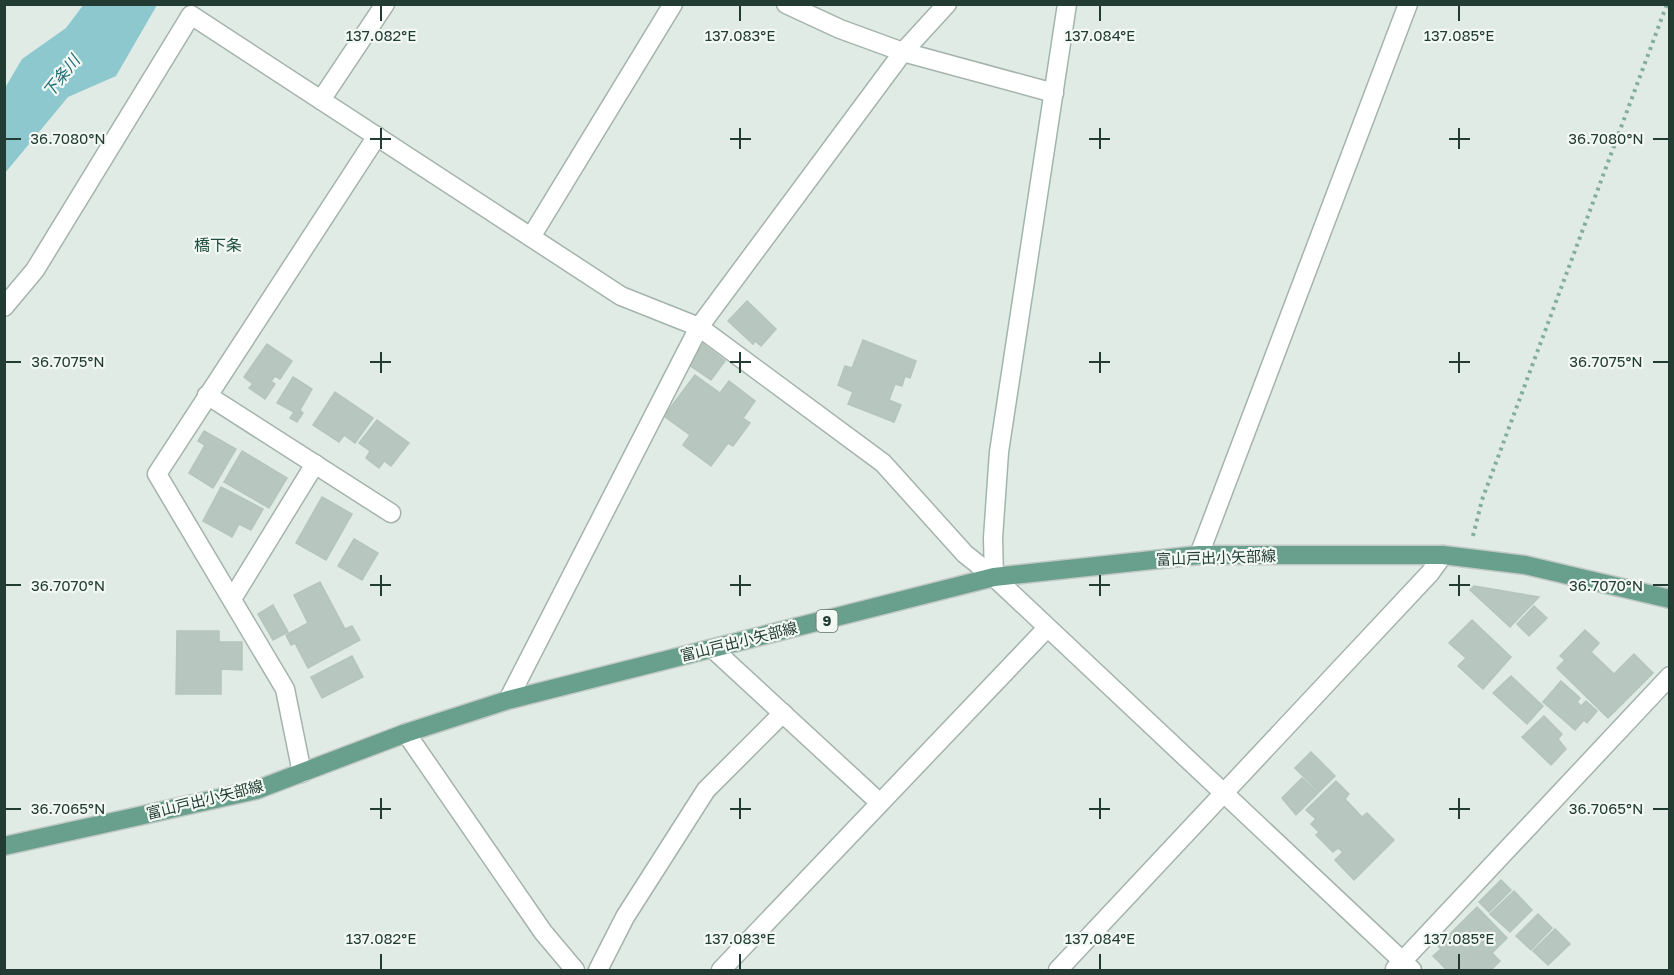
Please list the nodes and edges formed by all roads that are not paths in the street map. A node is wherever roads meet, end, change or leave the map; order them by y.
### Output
1 (385, 4) edge
2 (673, 4) edge
3 (786, 4) edge
4 (947, 4) edge
5 (1067, 4) edge
6 (1408, 4) edge
7 (903, 52) junction
8 (1054, 93) junction
9 (321, 100) junction
10 (377, 136) junction
11 (531, 237) junction
12 (4, 307) edge
13 (699, 327) junction
14 (207, 395) junction
15 (315, 464) junction
16 (391, 513) dead end
17 (1199, 555) junction
18 (1443, 555) junction
19 (994, 577) junction
20 (232, 599) junction
21 (1670, 599) edge
22 (1047, 628) junction
23 (713, 649) junction
24 (1670, 676) edge
25 (508, 700) junction
26 (783, 713) junction
27 (406, 733) junction
28 (302, 772) junction
29 (1224, 792) junction
30 (880, 803) junction
31 (4, 846) edge
32 (1403, 967) edge
33 (575, 970) edge
34 (598, 970) edge
35 (721, 970) edge
36 (1058, 970) edge

1 - 9 street
2 - 11 street
3 - 7 street
4 - 7 street
5 - 8 street
6 - 17 street
7 - 8 street
7 - 13 street
8 - 19 street
9 - 10 street
9 - 12 street
10 - 11 street
10 - 14 street
11 - 13 street
13 - 19 street
13 - 25 street
14 - 15 street
14 - 20 street
15 - 16 street
15 - 20 street
17 - 18 main road, 富山戸出小矢部線 / 9
17 - 19 main road, 富山戸出小矢部線 / 9
18 - 21 main road, 富山戸出小矢部線 / 9
18 - 29 street
19 - 22 street
19 - 23 main road, 富山戸出小矢部線 / 9
20 - 28 street
22 - 29 street
22 - 30 street
23 - 25 main road, 富山戸出小矢部線 / 9
23 - 26 street
24 - 32 street
25 - 27 main road, 富山戸出小矢部線 / 9
26 - 30 street
26 - 34 street
27 - 28 main road, 富山戸出小矢部線 / 9
27 - 33 street
28 - 31 main road, 富山戸出小矢部線 / 9
29 - 32 street
29 - 36 street
30 - 35 street

